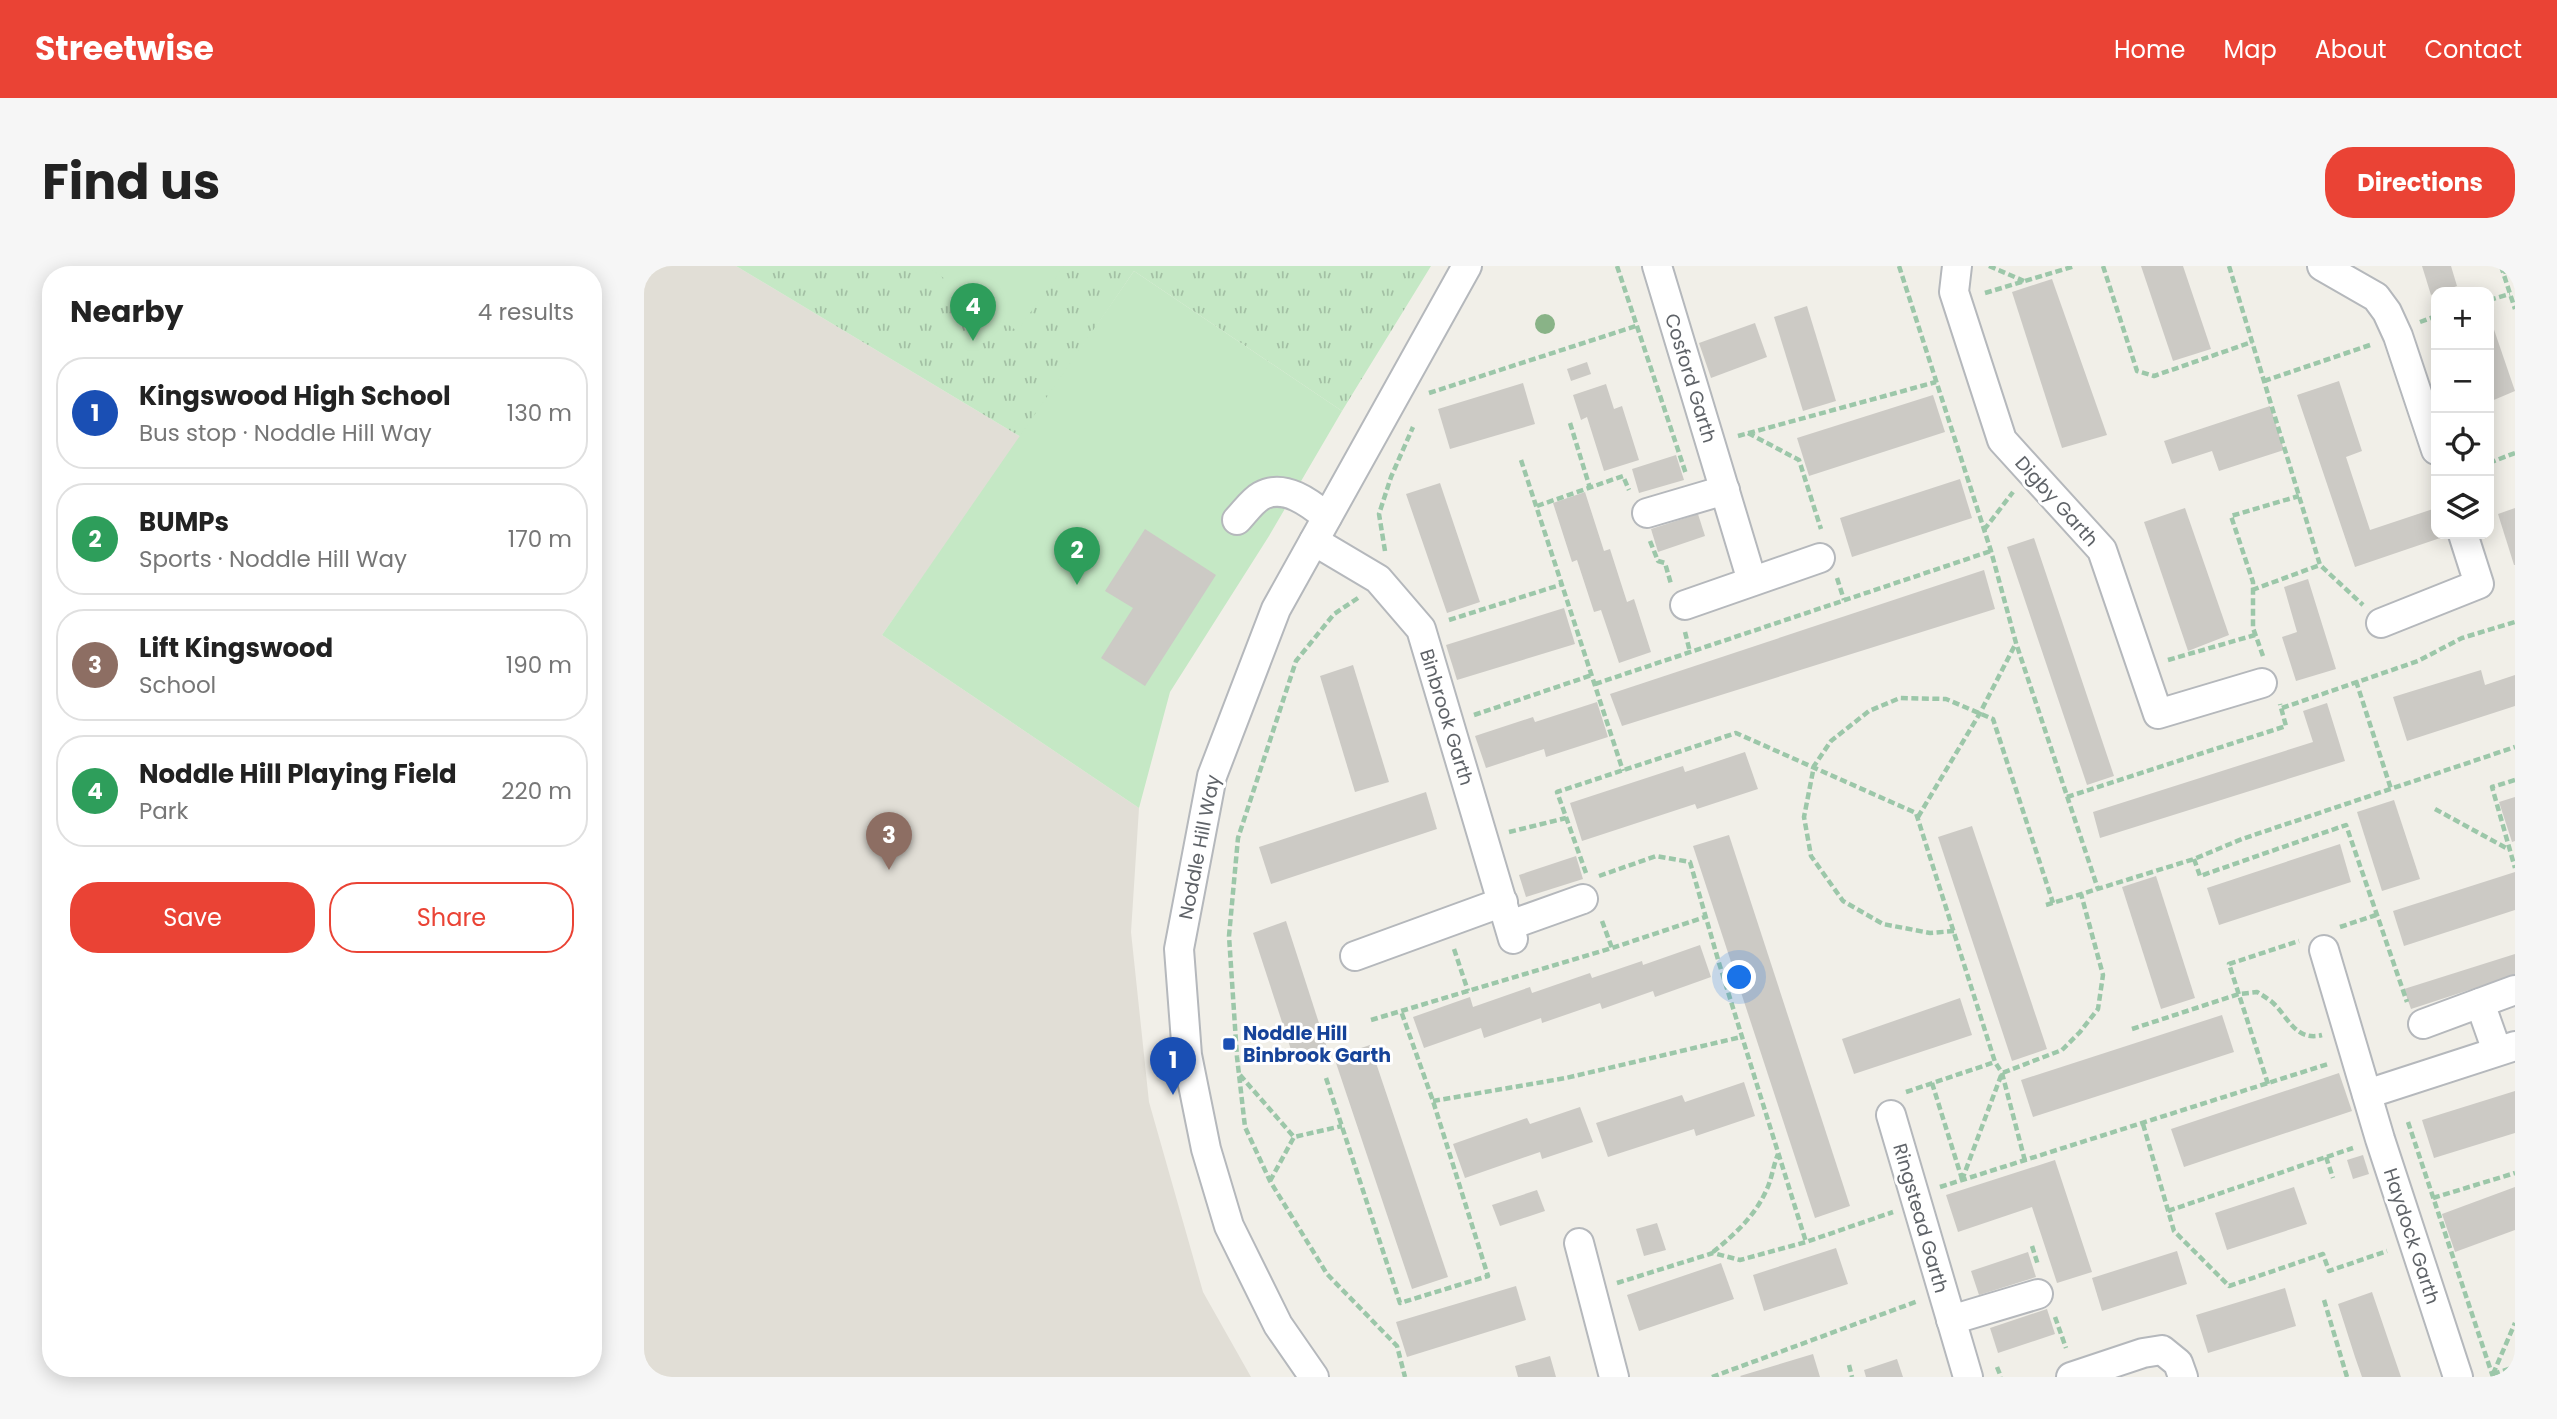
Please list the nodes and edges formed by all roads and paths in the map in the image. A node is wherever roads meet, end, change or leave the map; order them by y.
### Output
1 (1467, 266) edge
2 (1617, 266) edge
3 (1657, 266) edge
4 (1899, 266) edge
5 (1957, 266) edge
6 (1989, 266) edge
7 (2075, 266) edge
8 (2103, 266) edge
9 (2228, 266) edge
10 (2322, 266) edge
11 (2515, 268) edge
12 (2502, 269) edge
13 (2025, 281) junction
14 (2510, 293) junction
15 (2494, 298) edge
16 (1957, 302) junction
17 (2515, 309) edge
18 (1636, 326) junction
19 (2398, 336) junction
20 (2252, 342) junction
21 (1434, 380) dead end
22 (2264, 381) junction
23 (1936, 382) junction
24 (1428, 393) junction
25 (1423, 405) dead end
26 (1418, 417) dead end
27 (1570, 423) dead end
28 (1748, 433) junction
29 (2431, 435) edge
30 (1711, 443) junction
31 (2515, 453) edge
32 (1521, 460) dead end
33 (2494, 460) edge
34 (2030, 471) junction
35 (1590, 488) dead end
36 (1725, 490) junction
37 (2299, 496) junction
38 (1694, 499) junction
39 (1647, 513) dead end
40 (1237, 520) dead end
41 (1321, 529) junction
42 (1984, 531) junction
43 (2465, 539) edge
44 (1991, 551) junction
45 (1825, 553) junction
46 (2320, 565) junction
47 (1374, 577) junction
48 (1752, 581) junction
49 (1563, 584) junction
50 (2252, 590) junction
51 (1844, 600) junction
52 (1685, 605) dead end
53 (2515, 622) edge
54 (2381, 623) joint
55 (1421, 629) junction
56 (2255, 635) junction
57 (2016, 643) junction
58 (2143, 669) junction
59 (1592, 675) junction
60 (2268, 680) junction
61 (2356, 681) junction
62 (1595, 684) junction
63 (2281, 708) junction
64 (1980, 713) junction
65 (1450, 723) junction
66 (2515, 747) edge
67 (1814, 766) junction
68 (1623, 771) junction
69 (2515, 780) edge
70 (2391, 789) junction
71 (1558, 792) dead end
72 (2067, 797) junction
73 (2435, 810) dead end
74 (1566, 818) dead end
75 (1917, 818) junction
76 (1484, 839) junction
77 (2509, 849) junction
78 (2194, 859) junction
79 (2515, 868) edge
80 (1586, 889) joint
81 (2098, 889) junction
82 (2081, 894) junction
83 (2053, 903) junction
84 (2046, 905) dead end
85 (1705, 917) junction
86 (1508, 922) junction
87 (1447, 924) junction
88 (1954, 930) junction
89 (2324, 950) dead end
90 (1355, 956) dead end
91 (2229, 964) dead end
92 (2515, 990) edge
93 (1468, 991) junction
94 (2239, 994) junction
95 (2480, 1003) junction
96 (1401, 1011) junction
97 (2417, 1017) joint
98 (1371, 1020) dead end
99 (2132, 1029) dead end
100 (1741, 1037) junction
101 (2351, 1042) junction
102 (2506, 1049) edge
103 (1995, 1062) junction
104 (2002, 1073) junction
105 (1239, 1074) junction
106 (1326, 1078) dead end
107 (1932, 1083) junction
108 (2268, 1084) junction
109 (2395, 1084) junction
110 (2367, 1094) junction
111 (1433, 1101) junction
112 (1894, 1105) joint
113 (2143, 1124) junction
114 (1342, 1126) junction
115 (1294, 1137) junction
116 (2380, 1139) junction
117 (1779, 1154) junction
118 (2326, 1157) junction
119 (2025, 1161) junction
120 (2515, 1173) edge
121 (2333, 1178) dead end
122 (1962, 1180) junction
123 (1270, 1181) junction
124 (1926, 1196) junction
125 (2433, 1198) junction
126 (2168, 1211) junction
127 (1806, 1242) junction
128 (1578, 1243) dead end
129 (2414, 1243) junction
130 (2358, 1251) dead end
131 (1713, 1253) junction
132 (2361, 1259) junction
133 (1591, 1291) junction
134 (1942, 1292) junction
135 (2038, 1294) dead end
136 (2324, 1300) dead end
137 (1951, 1320) junction
138 (2515, 1323) edge
139 (1849, 1365) dead end
140 (2515, 1367) edge
141 (2493, 1376) edge
142 (1314, 1377) edge
143 (1405, 1377) edge
144 (1614, 1377) edge
145 (1712, 1377) edge
146 (1852, 1377) edge
147 (1968, 1377) edge
148 (2071, 1377) edge
149 (2183, 1377) edge
150 (2347, 1377) edge
151 (2458, 1377) edge

1 - 41 street, Noddle Hill Way
2 - 18 path
3 - 30 street, Cosford Garth
4 - 23 path
5 - 16 street, Digby Garth
6 - 13 path
7 - 13 path
8 - 20 path
9 - 20 path
10 - 19 street
11 - 12 path
12 - 14 path
13 - 16 path
14 - 15 path
14 - 17 path
16 - 34 street, Digby Garth
18 - 24 path
18 - 38 path
19 - 22 path
19 - 29 street
20 - 22 path
21 - 24 path
22 - 37 path
23 - 28 path
23 - 42 path
24 - 25 path
26 - 47 path
27 - 35 path
28 - 30 path
28 - 45 path
30 - 36 street, Cosford Garth
31 - 33 path
32 - 49 path
34 - 42 path
34 - 58 street, Digby Garth
36 - 38 street
36 - 48 street, Cosford Garth
37 - 46 path
37 - 50 path
38 - 39 street
40 - 41 street, Binbrook Garth
41 - 47 street, Binbrook Garth
41 - 142 street, Noddle Hill Way
42 - 44 path
43 - 54 street
44 - 51 path
44 - 57 path
45 - 48 street
45 - 51 path
46 - 50 path
46 - 54 path
47 - 55 street, Binbrook Garth
47 - 105 path
48 - 52 street
49 - 55 path
49 - 59 path
50 - 56 path
51 - 62 path
53 - 61 path
55 - 65 street, Binbrook Garth
56 - 58 path
56 - 60 path
57 - 64 path
57 - 72 path
58 - 60 street, Digby Garth
59 - 62 path
59 - 65 path
60 - 63 path
61 - 63 path
61 - 70 path
62 - 68 path
63 - 72 path
64 - 67 path
64 - 75 path
64 - 83 path
65 - 76 street, Binbrook Garth
66 - 70 path
67 - 68 path
67 - 75 path
67 - 88 path
68 - 71 path
69 - 77 path
70 - 78 path
72 - 81 path
73 - 77 path
74 - 76 path
75 - 88 path
76 - 86 street, Binbrook Garth
77 - 79 path
78 - 81 path
78 - 97 path
80 - 85 path
80 - 86 street
81 - 82 path
82 - 83 path
82 - 104 path
83 - 84 path
85 - 93 path
85 - 100 path
86 - 87 street
87 - 90 street
87 - 93 path
88 - 103 path
89 - 101 street, Haydock Garth
91 - 94 path
92 - 95 street
93 - 96 path
94 - 99 path
94 - 101 path
94 - 108 path
95 - 97 street
95 - 102 street
96 - 98 path
96 - 111 path
100 - 111 path
100 - 117 path
101 - 108 path
101 - 110 street, Haydock Garth
102 - 109 street
103 - 104 path
103 - 107 path
104 - 119 path
104 - 122 path
105 - 115 path
105 - 123 path
106 - 114 path
107 - 112 path
107 - 122 path
108 - 113 path
109 - 110 street
109 - 125 path
110 - 116 street, Haydock Garth
111 - 114 path
112 - 124 street, Ringstead Garth
113 - 119 path
113 - 126 path
114 - 115 path
115 - 123 path
116 - 118 path
116 - 129 street, Haydock Garth
117 - 127 path
117 - 131 path
118 - 121 path
118 - 126 path
119 - 122 path
120 - 125 path
122 - 124 path
123 - 143 path
124 - 127 path
124 - 134 street, Ringstead Garth
125 - 141 path
126 - 132 path
127 - 131 path
128 - 133 street
129 - 132 path
129 - 151 street, Haydock Garth
130 - 132 path
131 - 133 path
133 - 144 street
134 - 137 street, Ringstead Garth
134 - 145 path
135 - 137 street
136 - 150 path
137 - 147 street, Ringstead Garth
138 - 141 path
139 - 146 path
140 - 141 path
148 - 149 street

